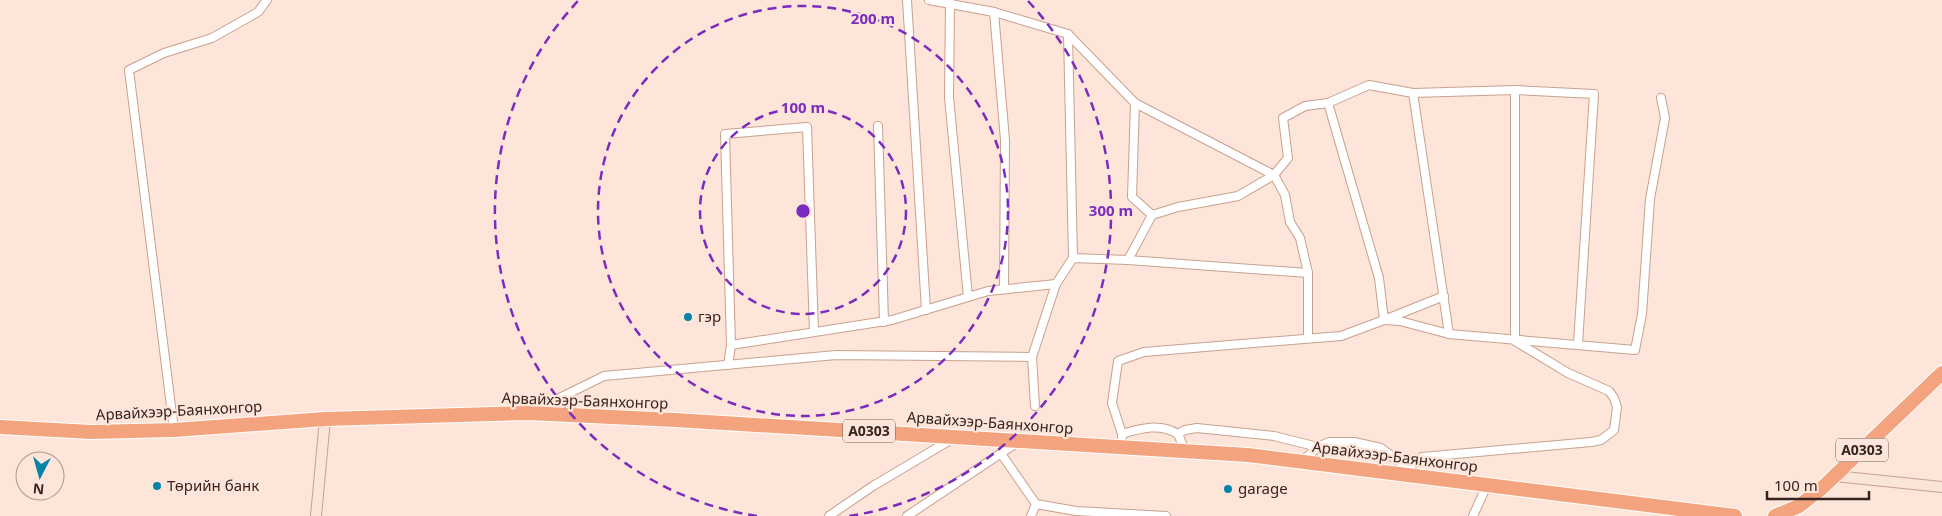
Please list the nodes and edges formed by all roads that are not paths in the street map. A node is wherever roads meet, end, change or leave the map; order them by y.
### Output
1 (267, 0) edge
2 (907, 0) edge
3 (929, 0) edge
4 (950, 3) junction
5 (994, 12) junction
6 (1068, 34) junction
7 (1514, 90) junction
8 (1413, 93) junction
9 (1661, 98) dead end
10 (1135, 103) junction
11 (1328, 103) junction
12 (878, 126) dead end
13 (1274, 175) junction
14 (1152, 215) junction
15 (1073, 258) junction
16 (1128, 260) junction
17 (1308, 273) junction
18 (1056, 284) junction
19 (1004, 290) junction
20 (1444, 296) junction
21 (968, 297) junction
22 (926, 310) junction
23 (1384, 320) junction
24 (884, 322) junction
25 (814, 332) junction
26 (1449, 334) junction
27 (1308, 338) junction
28 (1516, 341) junction
29 (1578, 344) junction
30 (731, 345) junction
31 (1032, 357) junction
32 (728, 364) junction
33 (1942, 373) edge
34 (1035, 406) dead end
35 (528, 413) junction
36 (325, 419) junction
37 (0, 427) edge
38 (174, 430) junction
39 (1178, 434) junction
40 (956, 437) junction
41 (1020, 441) junction
42 (1122, 441) junction
43 (1318, 447) junction
44 (1185, 451) junction
45 (1002, 455) junction
46 (1301, 462) junction
47 (1404, 471) junction
48 (1835, 476) junction
49 (1487, 485) junction
50 (1942, 487) edge
51 (1036, 504) junction
52 (1077, 514) edge
53 (316, 516) edge
54 (829, 516) edge
55 (907, 516) edge
56 (1031, 516) edge
57 (1166, 516) edge
58 (1473, 516) edge
59 (1736, 516) edge
60 (1775, 516) edge

1 - 38 street
2 - 22 street
3 - 4 street
4 - 5 street
4 - 21 street
5 - 6 street
5 - 19 street
6 - 10 street
6 - 15 street
7 - 8 street
7 - 28 street
7 - 29 street
8 - 11 street
8 - 20 street
9 - 29 street
10 - 13 street
10 - 14 street
11 - 13 street
11 - 23 street
12 - 24 street
13 - 14 street
13 - 17 street
14 - 16 street
15 - 16 street
15 - 18 street
16 - 17 street
17 - 27 street
18 - 19 street
18 - 31 street
19 - 21 street
20 - 23 street
20 - 26 street
21 - 22 street
22 - 24 street
23 - 26 street
23 - 27 street
24 - 25 street
25 - 30 street
25 - 30 street
26 - 28 street
27 - 42 street
28 - 29 street
28 - 47 street
30 - 32 street
31 - 32 street
31 - 34 street
32 - 35 street
33 - 48 highway, A0303
35 - 36 highway, Арвайхээр-Баянхонгор / A0303
35 - 40 highway, Арвайхээр-Баянхонгор / A0303
36 - 38 highway, Арвайхээр-Баянхонгор / A0303
36 - 53 street
37 - 38 highway, Арвайхээр-Баянхонгор / A0303
39 - 42 street
39 - 43 street
39 - 44 street
40 - 41 highway, Арвайхээр-Баянхонгор / A0303
40 - 54 street
41 - 42 highway, Арвайхээр-Баянхонгор / A0303
41 - 45 street
42 - 44 highway, Арвайхээр-Баянхонгор / A0303
43 - 46 street
43 - 47 street
44 - 46 highway, Арвайхээр-Баянхонгор / A0303
45 - 51 street
45 - 55 street
46 - 47 highway, Арвайхээр-Баянхонгор / A0303
47 - 49 highway, Арвайхээр-Баянхонгор / A0303
48 - 50 street
48 - 60 highway, A0303
49 - 58 street
49 - 59 highway, Арвайхээр-Баянхонгор / A0303
51 - 52 street
51 - 56 street
52 - 57 street

